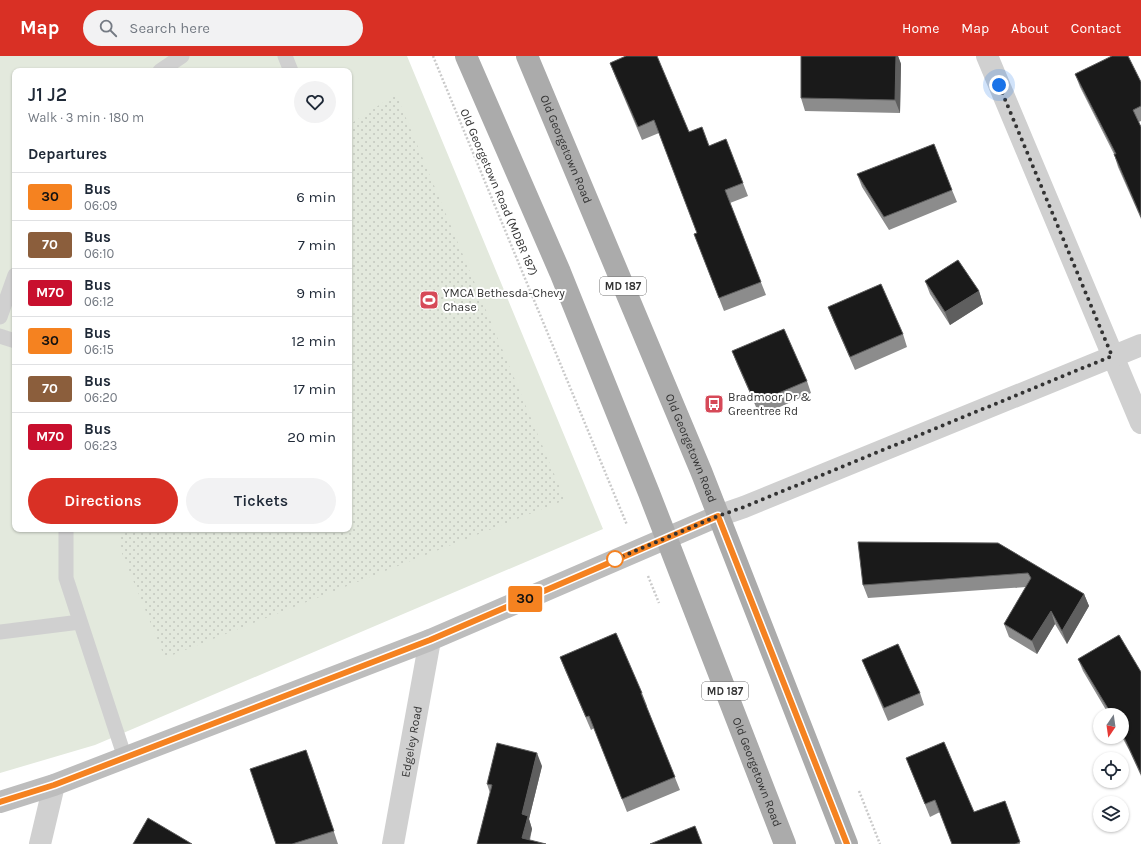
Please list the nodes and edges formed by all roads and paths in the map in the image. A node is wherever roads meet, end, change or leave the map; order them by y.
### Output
1 (182, 56) edge
2 (285, 56) edge
3 (433, 56) edge
4 (466, 56) edge
5 (527, 56) edge
6 (987, 56) edge
7 (164, 68) edge
8 (290, 68) edge
9 (12, 283) edge
10 (0, 317) edge
11 (0, 336) edge
12 (12, 339) edge
13 (1141, 345) edge
14 (1112, 356) junction
15 (1141, 423) edge
16 (613, 490) dead end
17 (718, 516) junction
18 (66, 532) edge
19 (666, 539) junction
20 (80, 622) junction
21 (0, 632) edge
22 (430, 640) junction
23 (125, 758) junction
24 (54, 785) junction
25 (0, 802) edge
26 (40, 844) edge
27 (394, 844) edge
28 (784, 844) edge
29 (847, 844) edge

1 - 7 lane
2 - 8 lane
3 - 16 path, Old Georgetown Road (MDBR 187)
4 - 19 main road, Old Georgetown Road / MD 187
5 - 17 main road, Old Georgetown Road / MD 187
6 - 14 street
9 - 10 lane
11 - 12 lane
13 - 14 street
14 - 15 street
14 - 17 street
17 - 19 street
17 - 29 main road, Old Georgetown Road / MD 187
18 - 20 lane
19 - 22 street
19 - 28 main road, Old Georgetown Road / MD 187
20 - 21 lane
20 - 23 lane
22 - 23 street
22 - 27 street, Edgeley Road
23 - 24 street
24 - 25 street
24 - 26 street

